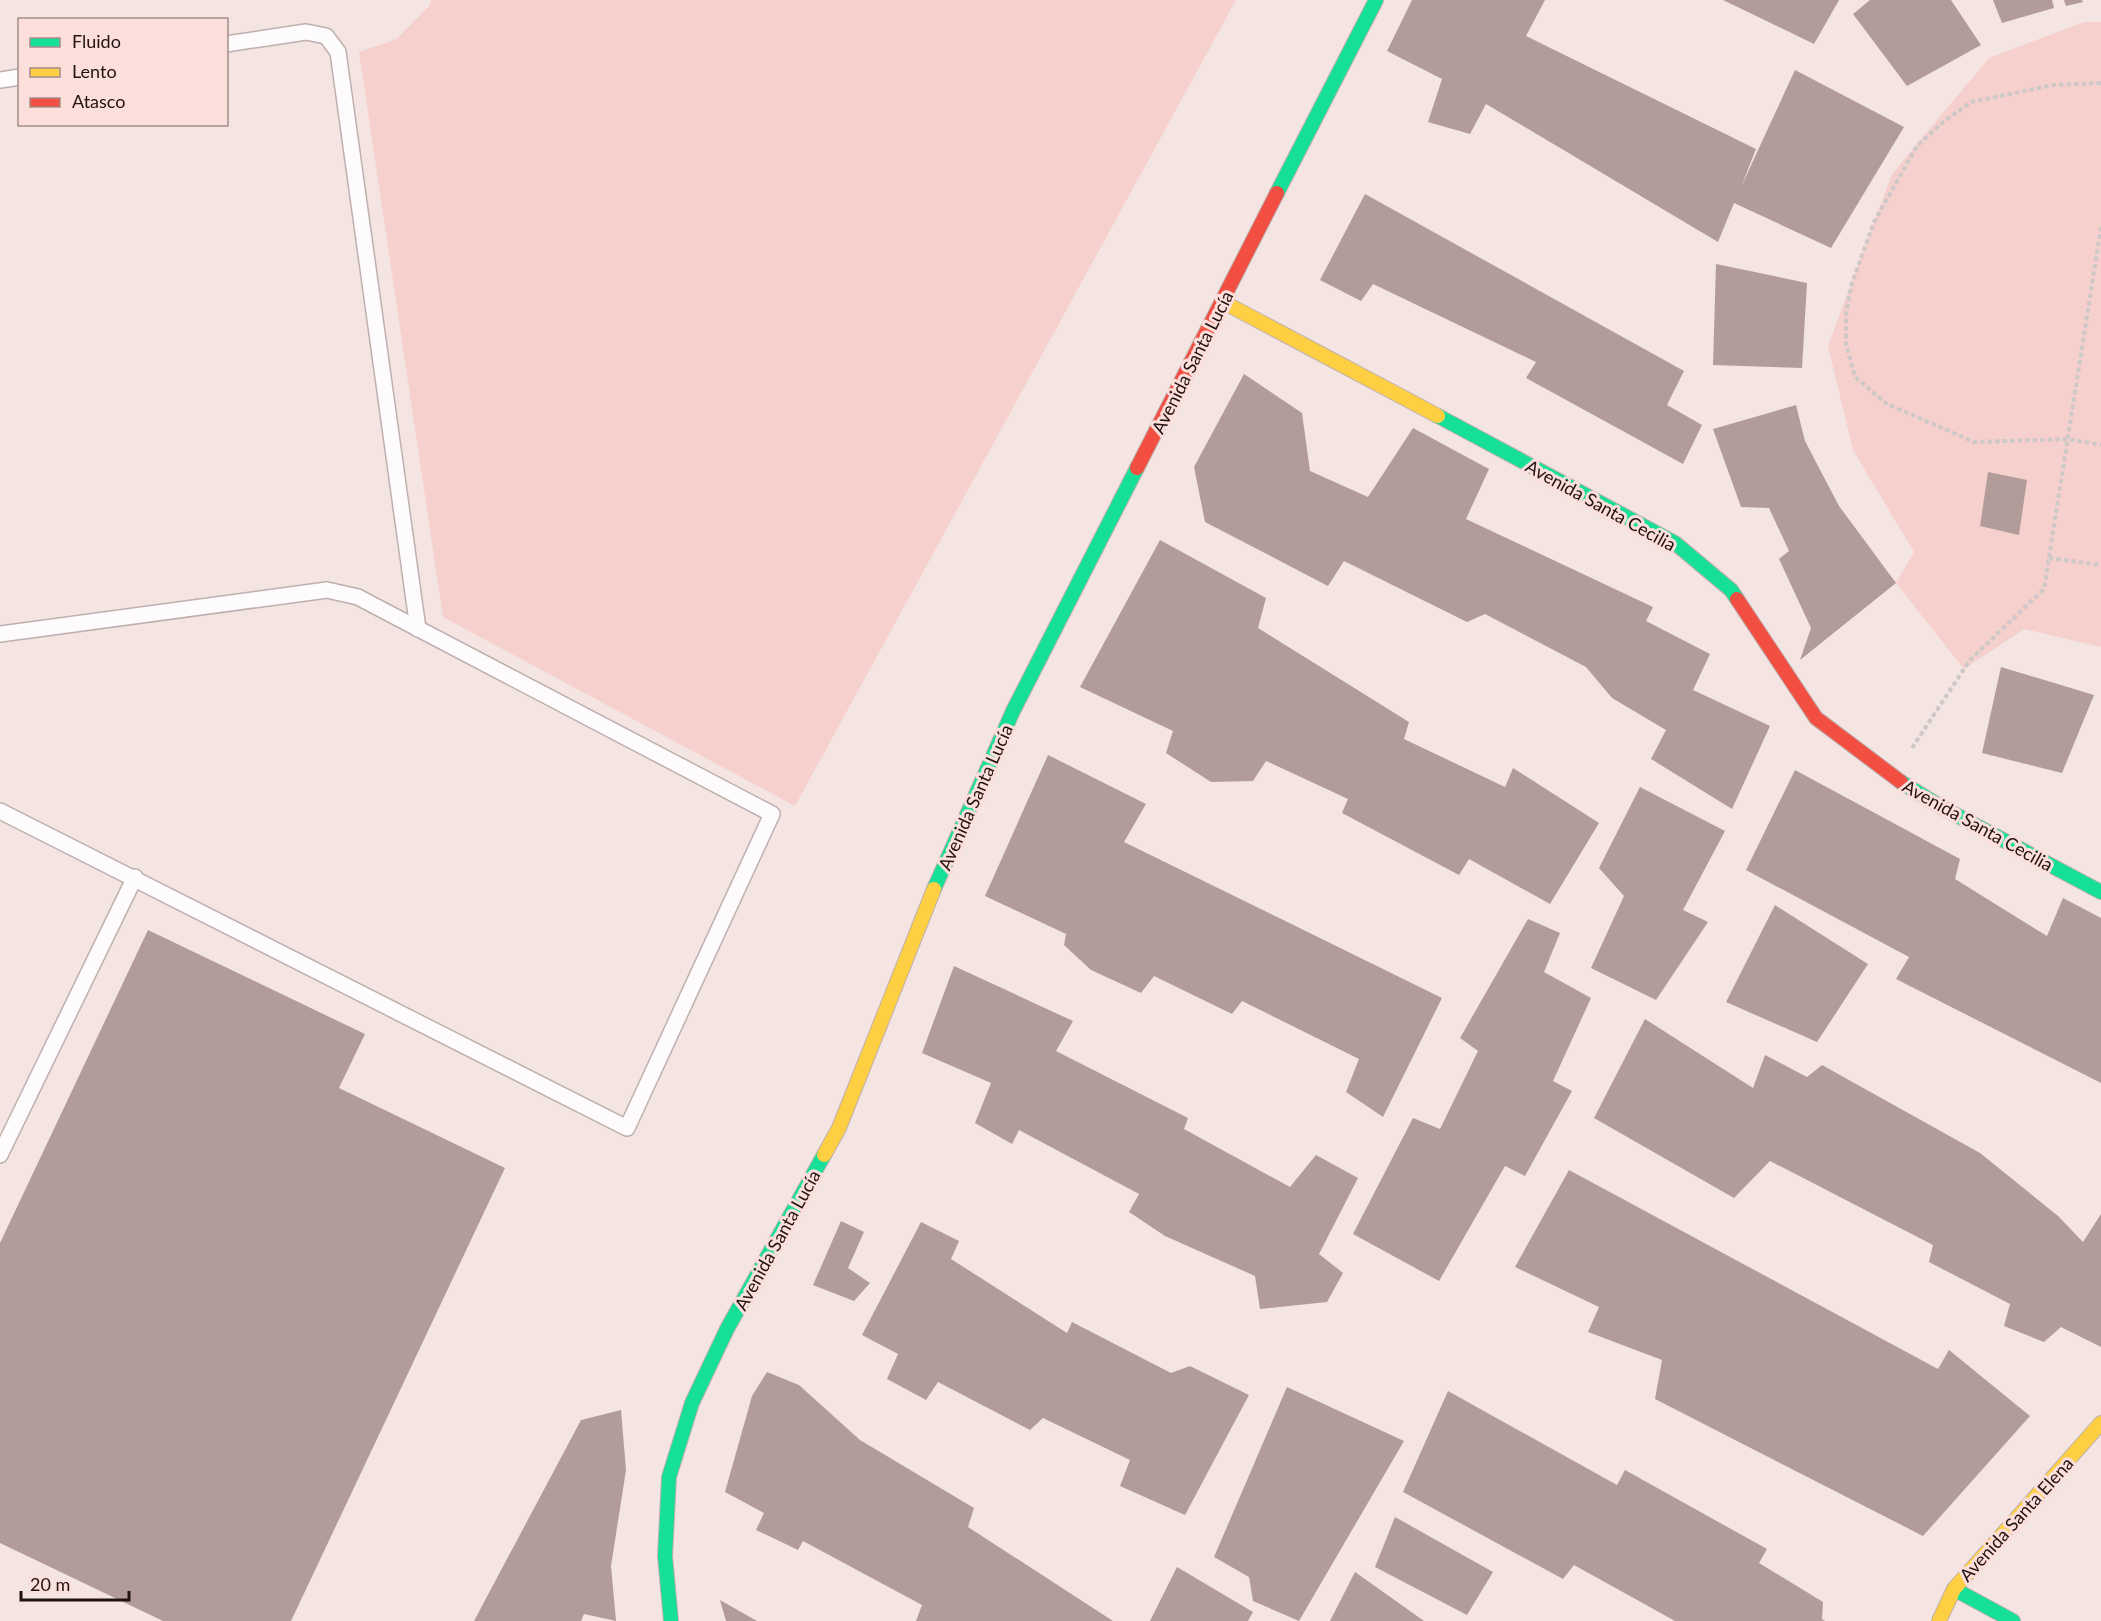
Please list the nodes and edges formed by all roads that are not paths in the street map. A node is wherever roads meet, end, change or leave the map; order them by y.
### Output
1 (1376, 0) edge
2 (228, 44) edge
3 (18, 76) edge
4 (0, 80) edge
5 (1223, 302) junction
6 (418, 629) junction
7 (0, 634) edge
8 (0, 810) edge
9 (135, 877) junction
10 (2101, 892) edge
11 (0, 1155) edge
12 (2101, 1423) edge
13 (1954, 1589) junction
14 (671, 1621) edge
15 (1939, 1621) edge
16 (2013, 1621) edge

1 - 5 street, Avenida Santa Lucía
2 - 6 lane
3 - 4 lane
5 - 10 street, Avenida Santa Cecilia
5 - 14 street, Avenida Santa Lucía
6 - 7 lane
6 - 9 lane
8 - 9 lane
9 - 11 lane
12 - 13 street, Avenida Santa Elena
13 - 15 street, Avenida Santa Elena
13 - 16 street

